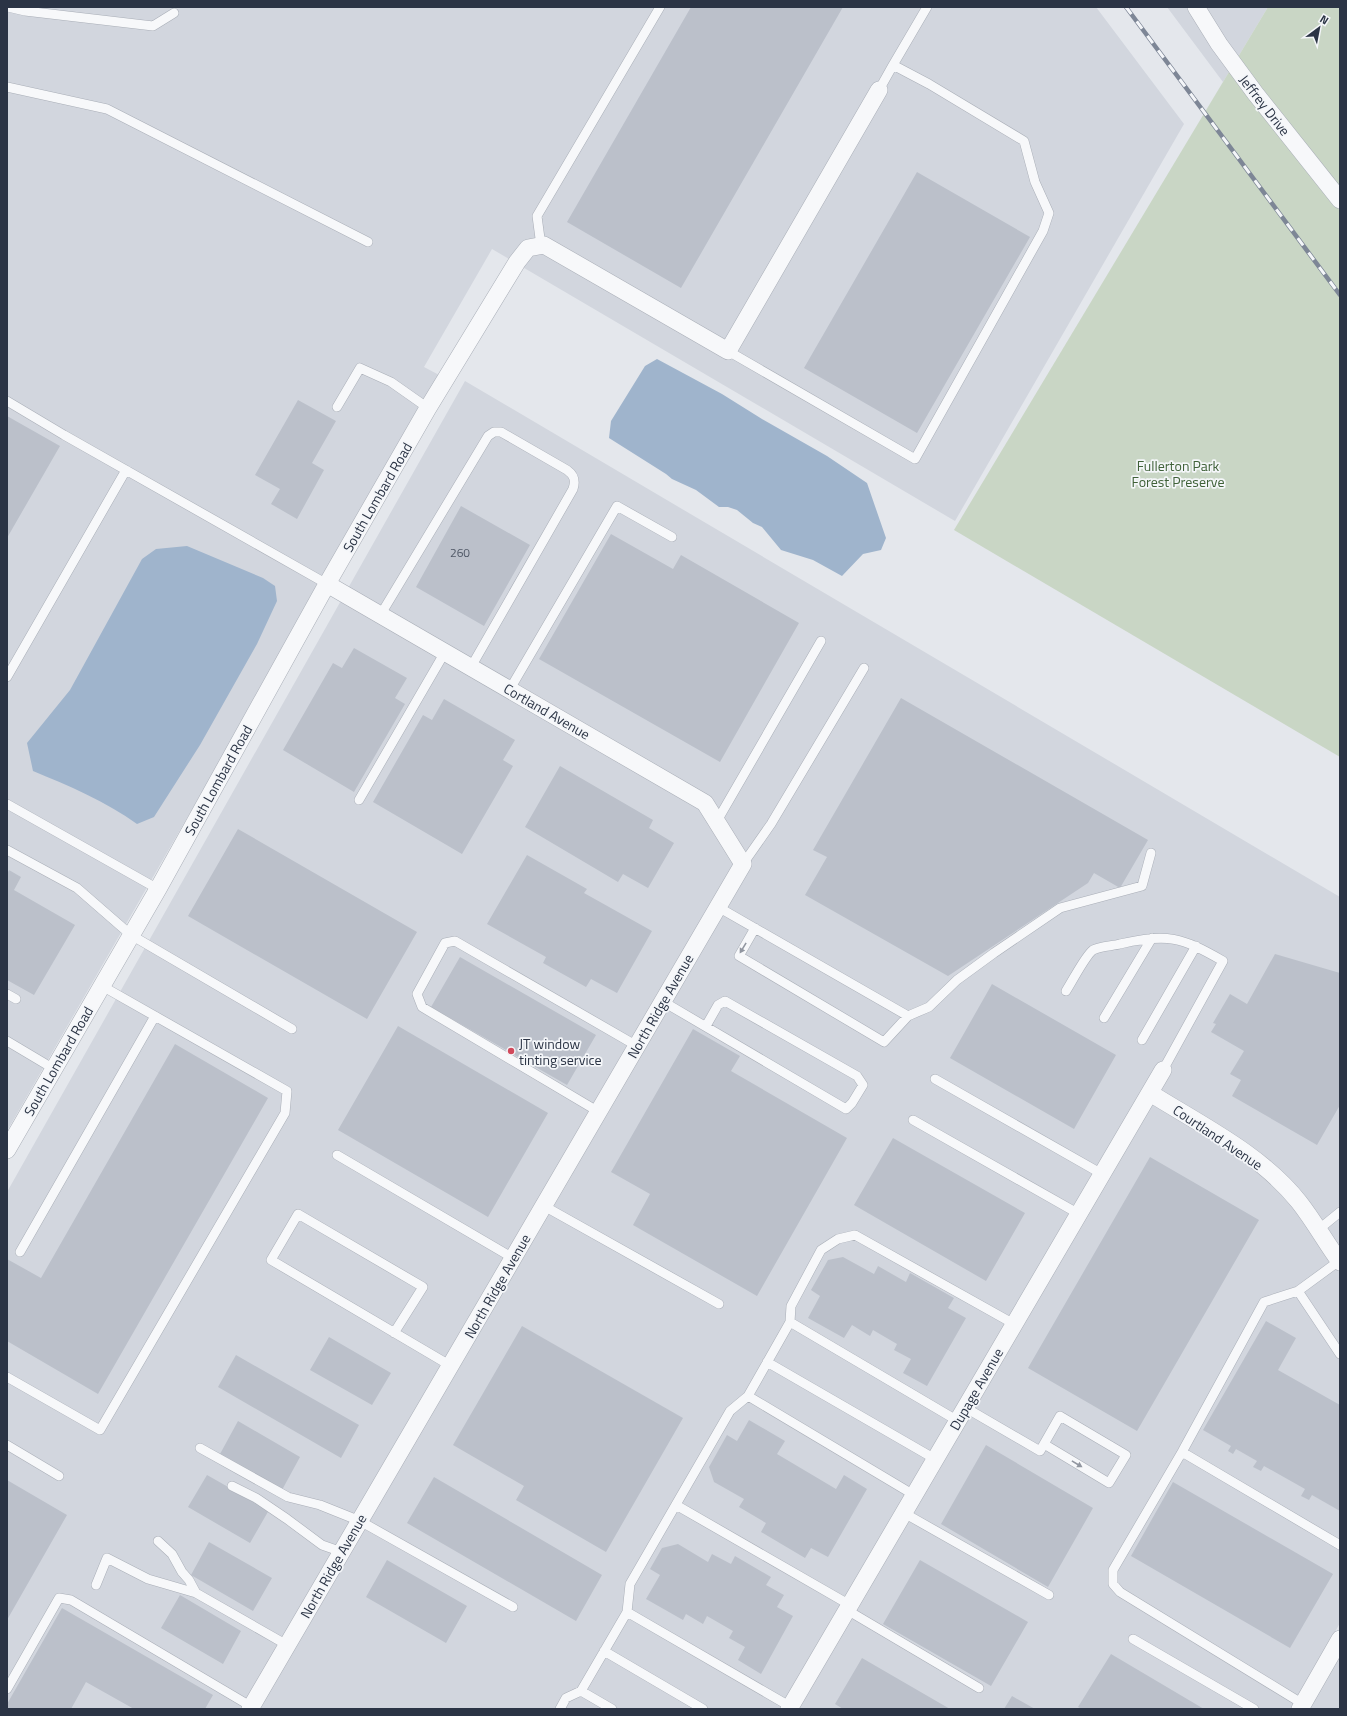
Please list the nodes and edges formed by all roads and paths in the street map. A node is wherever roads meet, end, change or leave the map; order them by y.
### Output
1 (8, 7) edge
2 (660, 7) edge
3 (927, 7) edge
4 (1196, 7) edge
5 (174, 13) dead end
6 (893, 65) junction
7 (7, 87) edge
8 (879, 90) joint
9 (1340, 200) edge
10 (368, 242) dead end
11 (541, 246) junction
12 (728, 352) junction
13 (7, 401) edge
14 (337, 407) dead end
15 (428, 408) junction
16 (126, 470) junction
17 (672, 537) dead end
18 (327, 584) junction
19 (381, 614) junction
20 (821, 641) dead end
21 (445, 652) junction
22 (470, 667) junction
23 (864, 668) dead end
24 (7, 677) edge
25 (510, 689) junction
26 (359, 800) dead end
27 (7, 804) edge
28 (717, 821) junction
29 (7, 850) edge
30 (1151, 853) dead end
31 (743, 864) junction
32 (158, 889) junction
33 (718, 907) junction
34 (755, 928) junction
35 (131, 935) junction
36 (1152, 938) junction
37 (1196, 946) junction
38 (102, 986) junction
39 (1066, 991) dead end
40 (7, 994) edge
41 (16, 999) dead end
42 (662, 1001) junction
43 (155, 1016) junction
44 (908, 1016) junction
45 (1104, 1018) dead end
46 (706, 1026) junction
47 (292, 1029) dead end
48 (1142, 1040) dead end
49 (7, 1041) edge
50 (637, 1046) junction
51 (54, 1069) junction
52 (1163, 1070) joint
53 (935, 1079) dead end
54 (1150, 1093) junction
55 (599, 1112) junction
56 (913, 1120) dead end
57 (7, 1150) edge
58 (337, 1154) dead end
59 (1102, 1174) junction
60 (544, 1206) junction
61 (1340, 1212) edge
62 (1079, 1214) junction
63 (1318, 1230) junction
64 (20, 1252) dead end
65 (513, 1258) junction
66 (1339, 1262) edge
67 (1298, 1291) junction
68 (719, 1304) dead end
69 (790, 1322) junction
70 (1014, 1324) junction
71 (394, 1333) junction
72 (1340, 1354) edge
73 (767, 1362) junction
74 (451, 1366) junction
75 (7, 1377) edge
76 (748, 1396) junction
77 (962, 1414) junction
78 (1044, 1444) junction
79 (7, 1445) edge
80 (200, 1448) dead end
81 (1182, 1452) junction
82 (935, 1459) junction
83 (59, 1476) dead end
84 (232, 1486) dead end
85 (914, 1495) junction
86 (676, 1505) junction
87 (904, 1512) junction
88 (360, 1521) junction
89 (158, 1541) dead end
90 (1340, 1545) edge
91 (342, 1552) junction
92 (96, 1585) dead end
93 (196, 1593) junction
94 (1049, 1595) dead end
95 (513, 1607) dead end
96 (848, 1608) junction
97 (627, 1612) junction
98 (1133, 1639) dead end
99 (1340, 1639) edge
100 (287, 1645) junction
101 (604, 1651) junction
102 (7, 1688) edge
103 (979, 1688) dead end
104 (581, 1691) junction
105 (1302, 1706) edge
106 (251, 1708) edge
107 (790, 1708) edge
108 (560, 1709) edge
109 (612, 1709) edge
110 (703, 1709) edge
111 (1254, 1709) edge

1 - 5 lane
2 - 11 lane
3 - 6 lane
4 - 9 street, Jeffrey Drive
6 - 8 lane
6 - 12 lane
7 - 10 lane
8 - 12 street
11 - 12 street
11 - 15 street, South Lombard Road
13 - 16 lane
14 - 15 lane
15 - 18 street, South Lombard Road
16 - 18 lane
16 - 24 lane
17 - 25 lane
18 - 19 street, Cortland Avenue
18 - 32 street, South Lombard Road
19 - 21 street, Cortland Avenue
19 - 22 lane
20 - 28 lane
21 - 22 street, Cortland Avenue
21 - 26 lane
22 - 25 street, Cortland Avenue
23 - 31 lane
25 - 28 street, Cortland Avenue
27 - 32 lane
28 - 31 street, Cortland Avenue
29 - 35 lane
30 - 44 lane
31 - 33 street, North Ridge Avenue
32 - 35 street, South Lombard Road
33 - 34 lane
33 - 42 street, North Ridge Avenue
34 - 44 lane
34 -> 44 lane
35 - 38 street, South Lombard Road
35 - 47 lane
36 - 37 lane
36 - 39 lane
36 - 45 lane
37 - 48 lane
37 - 52 lane
38 - 43 lane
38 - 51 street, South Lombard Road
40 - 41 lane
42 - 46 lane
42 - 50 street, North Ridge Avenue
43 - 64 lane
43 - 75 lane
46 - 46 lane
49 - 51 lane
50 - 55 street, North Ridge Avenue
50 - 55 lane
51 - 57 street, South Lombard Road
52 - 54 street, Dupage Avenue
53 - 59 lane
54 - 59 street, Dupage Avenue
54 - 63 street, Courtland Avenue
55 - 60 street, North Ridge Avenue
56 - 62 lane
58 - 65 lane
59 - 62 street, Dupage Avenue
60 - 65 street, North Ridge Avenue
60 - 68 lane
61 - 63 lane
62 - 70 street, Dupage Avenue
63 - 66 street, Courtland Avenue
65 - 74 street, North Ridge Avenue
66 - 67 lane
67 - 72 lane
67 - 81 lane
69 - 70 lane
69 - 73 lane
69 - 77 lane
70 - 77 street, Dupage Avenue
71 - 71 lane
71 - 74 lane
73 - 76 lane
73 - 82 lane
74 - 88 street, North Ridge Avenue
76 - 85 lane
76 - 86 lane
77 - 78 lane
77 - 82 street, Dupage Avenue
78 -> 78 lane
79 - 83 lane
80 - 88 lane
81 - 90 lane
81 - 105 lane
82 - 85 street, Dupage Avenue
84 - 91 lane
85 - 87 street, Dupage Avenue
86 - 96 lane
86 - 97 lane
87 - 94 lane
87 - 96 street, Dupage Avenue
88 - 91 street, North Ridge Avenue
88 - 95 lane
89 - 93 lane
91 - 100 street, North Ridge Avenue
92 - 93 lane
93 - 100 lane
96 - 103 lane
96 - 107 street, Dupage Avenue
97 - 101 lane
97 - 107 lane
98 - 111 lane
99 - 105 street
100 - 106 street, North Ridge Avenue
101 - 104 lane
101 - 110 lane
102 - 106 lane
104 - 108 lane
104 - 109 lane

